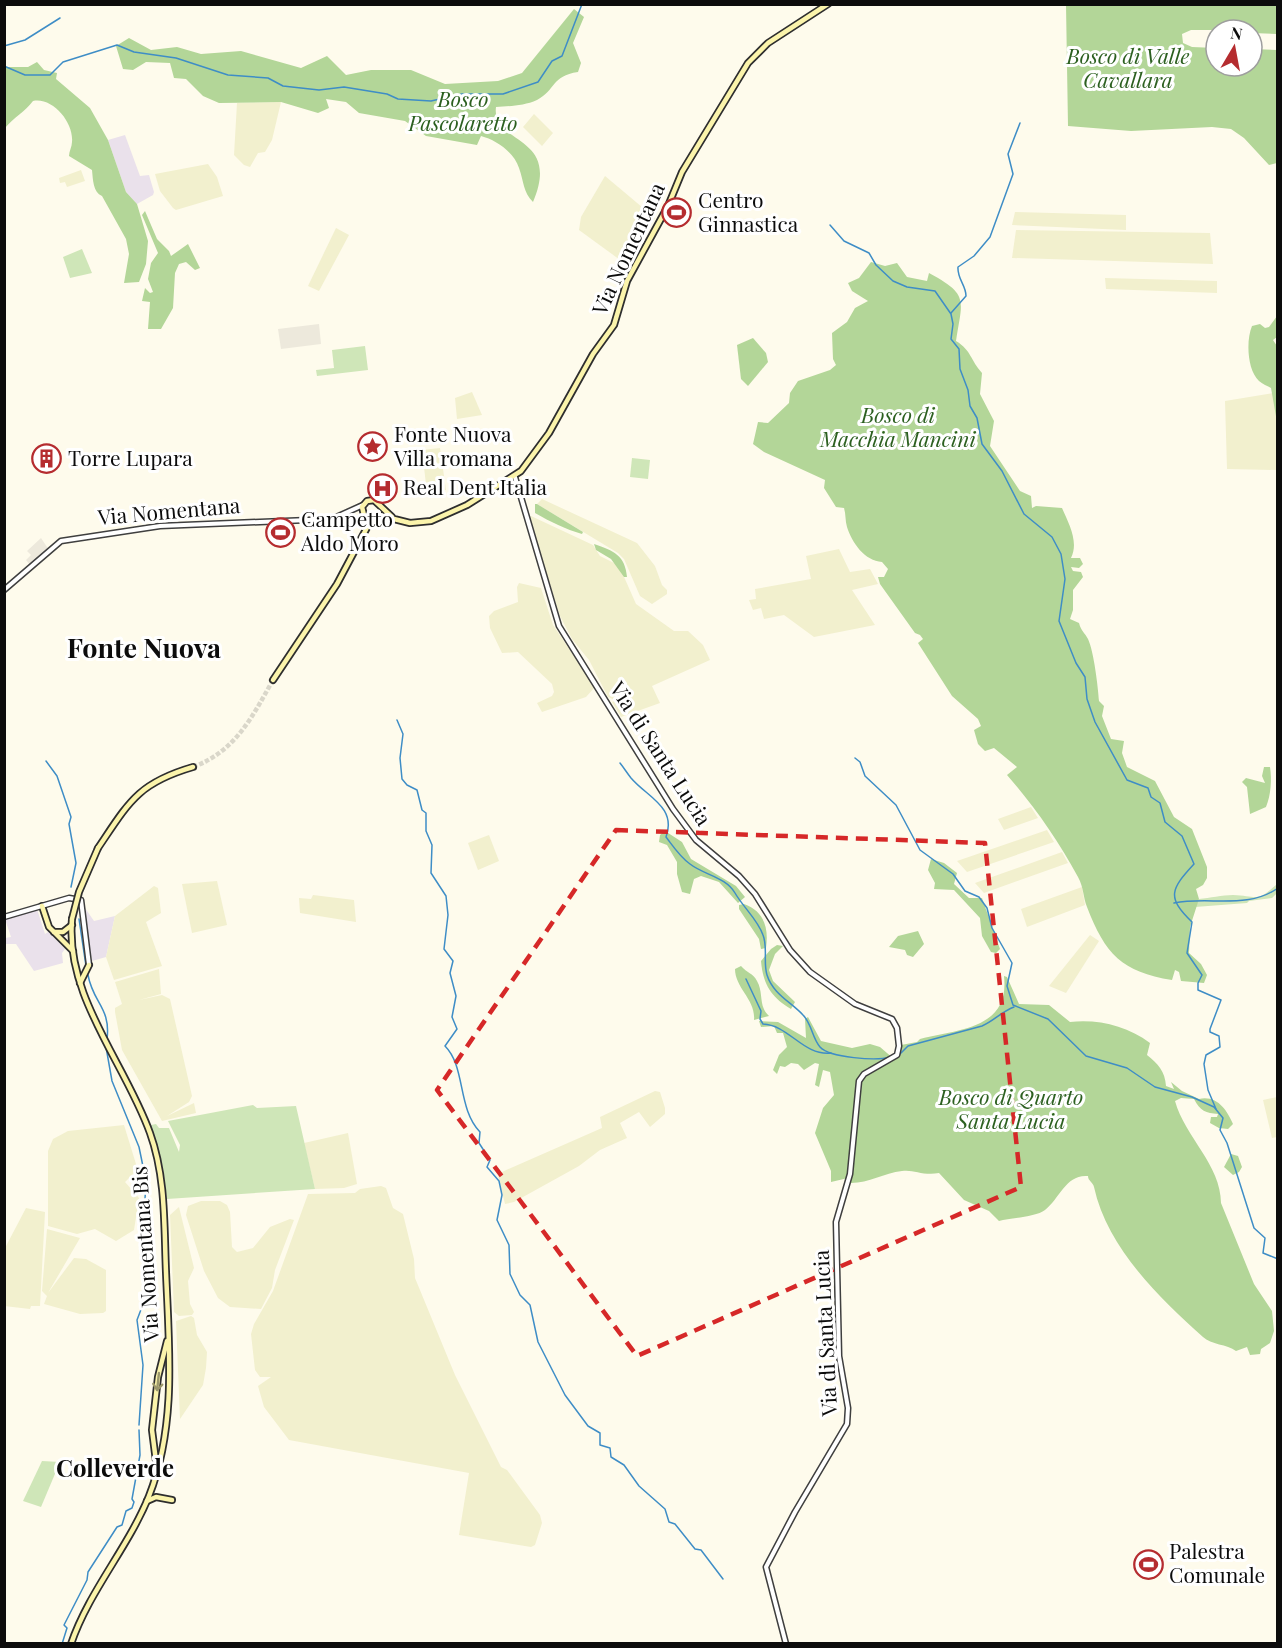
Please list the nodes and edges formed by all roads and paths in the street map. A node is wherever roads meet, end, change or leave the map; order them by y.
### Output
1 (828, 4) edge
2 (515, 477) junction
3 (364, 504) junction
4 (353, 509) junction
5 (382, 509) junction
6 (363, 513) junction
7 (379, 518) junction
8 (392, 518) junction
9 (371, 520) junction
10 (4, 591) edge
11 (273, 680) tunnel mouth
12 (193, 766) tunnel mouth
13 (42, 906) junction
14 (4, 916) edge
15 (72, 925) junction
16 (54, 932) junction
17 (73, 951) junction
18 (75, 963) junction
19 (88, 967) junction
20 (80, 983) junction
21 (168, 1336) junction
22 (157, 1474) junction
23 (153, 1484) junction
24 (162, 1498) junction
25 (172, 1500) dead end
26 (147, 1501) junction
27 (70, 1644) edge
28 (786, 1644) edge

1 - 2 main road, Via Nomentana
2 - 8 main road, Via Nomentana
2 - 28 street, Via di Santa Lucia
3 - 4 street, Via Nomentana
3 - 5 main road
3 - 6 main road
4 - 6 street
4 - 10 street, Via Nomentana
5 - 7 main road
5 - 8 main road
6 - 9 main road
7 - 8 main road, Via Nomentana
7 - 9 main road
9 - 11 main road
12 - 15 main road, Via Nomentana Bis, bridge
13 - 14 street
13 - 16 main road
13 - 19 street
15 - 16 main road
15 - 17 main road, Via Nomentana Bis
16 - 17 main road
17 - 18 main road, Via Nomentana Bis
18 - 19 main road
18 - 20 main road, Via Nomentana Bis
19 - 20 main road
20 - 21 main road, Via Nomentana Bis
21 - 22 main road, Via Nomentana Bis
21 -> 22 main road
22 - 23 main road, Via Nomentana Bis
23 - 24 main road
23 - 26 main road, Via Nomentana Bis
24 - 25 main road
24 - 26 main road
26 - 27 main road, Via Nomentana Bis

